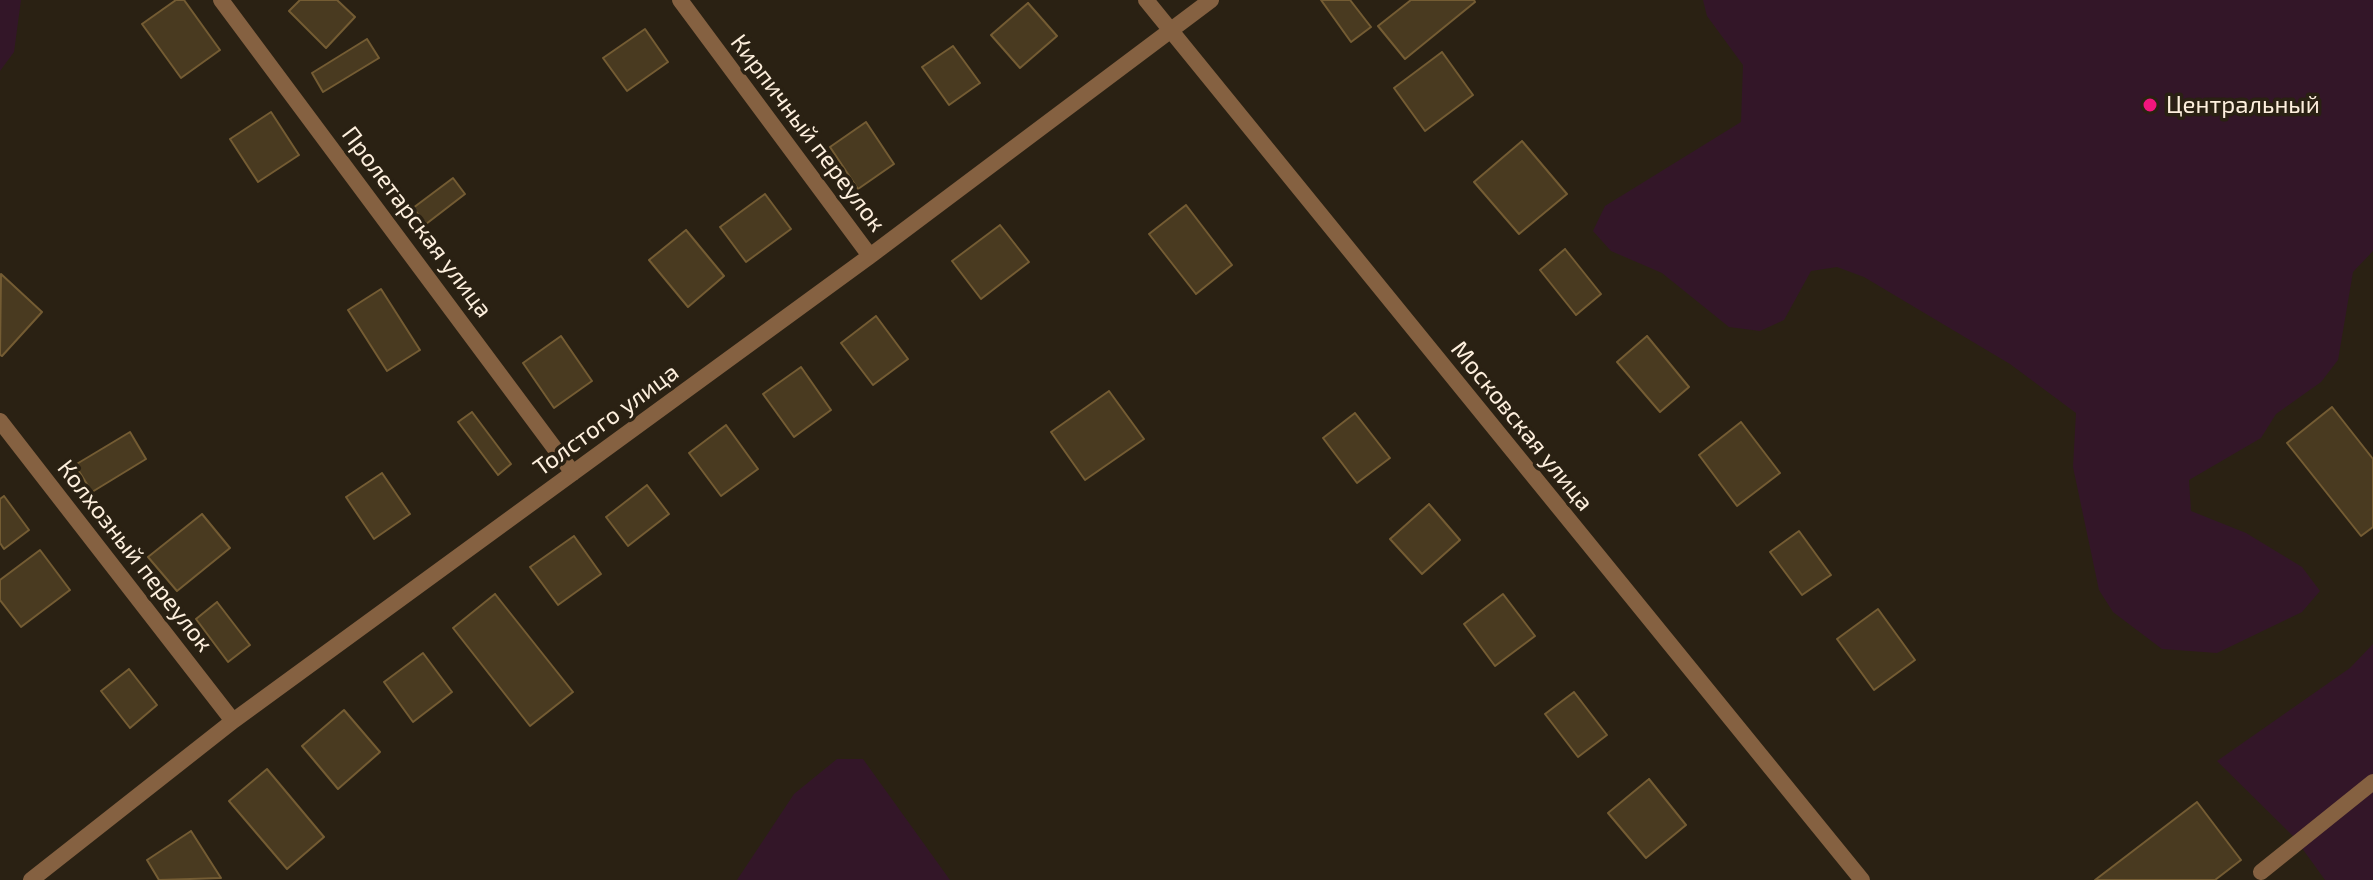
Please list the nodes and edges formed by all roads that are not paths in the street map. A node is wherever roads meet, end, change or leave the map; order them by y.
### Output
1 (221, 0) edge
2 (680, 0) edge
3 (1146, 0) edge
4 (1211, 0) edge
5 (1169, 31) junction
6 (870, 256) junction
7 (0, 421) edge
8 (573, 473) junction
9 (233, 721) junction
10 (2373, 782) edge
11 (2261, 872) dead end
12 (31, 880) edge
13 (1862, 880) edge

1 - 8 street, Пролетарская улица
2 - 6 street, Кирпичный переулок
3 - 5 street, Московская улица
4 - 5 street, Толстого улица
5 - 6 street, Толстого улица
5 - 13 street, Московская улица
6 - 8 street, Толстого улица
7 - 9 street, Колхозный переулок
8 - 9 street, Толстого улица
9 - 12 street, Толстого улица
10 - 11 street

